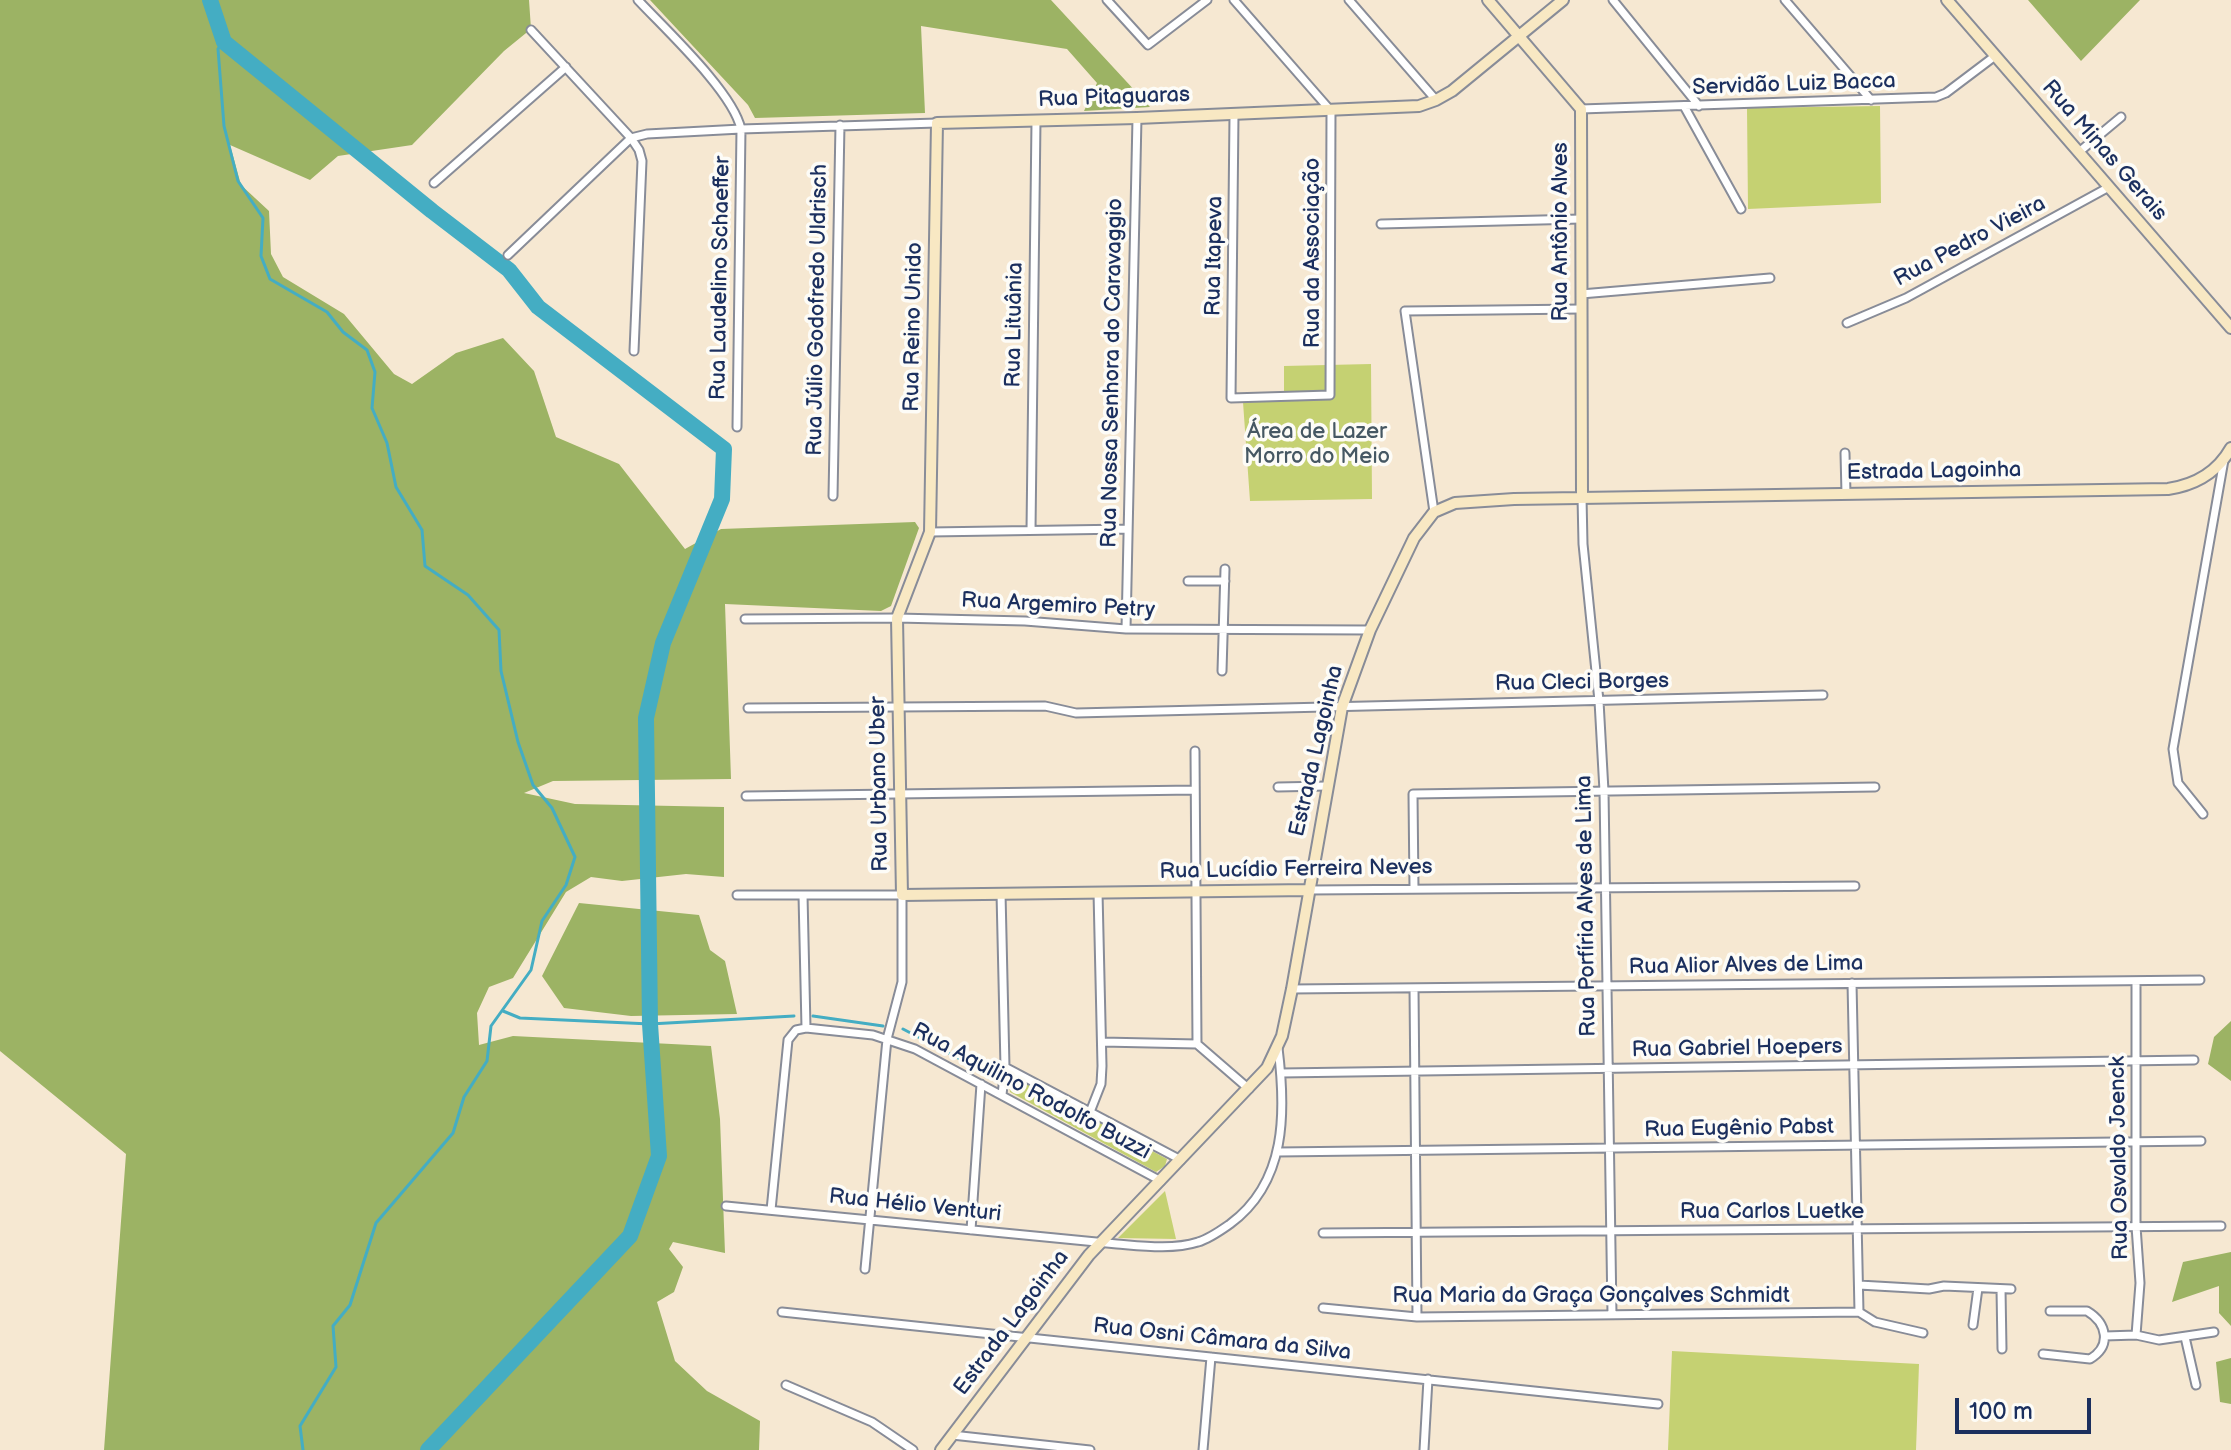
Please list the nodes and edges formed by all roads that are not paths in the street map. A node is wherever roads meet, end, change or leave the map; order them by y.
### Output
1 (638, 0) edge
2 (1107, 0) edge
3 (1207, 0) edge
4 (1234, 0) edge
5 (1349, 0) edge
6 (1488, 0) edge
7 (1563, 0) edge
8 (1613, 0) edge
9 (1785, 0) edge
10 (1947, 0) edge
11 (531, 30) dead end
12 (1519, 36) junction
13 (1995, 56) junction
14 (566, 67) junction
15 (1436, 100) junction
16 (1871, 100) junction
17 (1684, 106) junction
18 (1699, 106) junction
19 (1581, 109) junction
20 (1331, 111) junction
21 (1234, 115) junction
22 (2121, 117) dead end
23 (1137, 118) junction
24 (1036, 121) junction
25 (937, 123) junction
26 (840, 125) junction
27 (741, 129) junction
28 (631, 138) junction
29 (2079, 152) junction
30 (434, 183) dead end
31 (2109, 187) junction
32 (1741, 209) dead end
33 (1581, 219) junction
34 (1381, 224) dead end
35 (508, 255) dead end
36 (1770, 278) dead end
37 (1581, 294) junction
38 (1581, 309) junction
39 (2229, 320) edge
40 (1847, 323) dead end
41 (634, 351) dead end
42 (1231, 398) joint
43 (737, 427) dead end
44 (2231, 448) edge
45 (1845, 453) dead end
46 (2224, 460) junction
47 (1846, 494) junction
48 (833, 496) dead end
49 (1582, 497) junction
50 (1434, 512) junction
51 (1128, 529) junction
52 (1031, 530) junction
53 (930, 532) junction
54 (1225, 569) dead end
55 (1188, 581) dead end
56 (1225, 581) junction
57 (897, 618) junction
58 (745, 619) dead end
59 (1126, 629) junction
60 (1223, 629) junction
61 (1370, 630) junction
62 (1222, 671) dead end
63 (1823, 695) dead end
64 (1599, 701) junction
65 (898, 707) junction
66 (1342, 707) junction
67 (748, 708) dead end
68 (1195, 751) dead end
69 (1327, 786) junction
70 (1278, 787) dead end
71 (1875, 787) dead end
72 (1195, 790) junction
73 (1604, 791) junction
74 (900, 794) junction
75 (746, 796) dead end
76 (2203, 814) dead end
77 (1855, 886) dead end
78 (1606, 887) junction
79 (1414, 889) junction
80 (1309, 890) junction
81 (1196, 891) junction
82 (1098, 892) junction
83 (1001, 893) junction
84 (737, 895) dead end
85 (803, 895) junction
86 (902, 895) junction
87 (2200, 980) dead end
88 (2136, 981) junction
89 (1852, 983) junction
90 (1607, 986) junction
91 (1414, 988) junction
92 (1292, 989) junction
93 (806, 1028) junction
94 (887, 1039) junction
95 (1102, 1042) junction
96 (1197, 1044) junction
97 (1278, 1048) junction
98 (2194, 1060) dead end
99 (2136, 1061) junction
100 (1854, 1065) junction
101 (1005, 1067) junction
102 (1609, 1069) junction
103 (1415, 1071) junction
104 (1281, 1073) junction
105 (981, 1084) junction
106 (1249, 1089) junction
107 (1002, 1095) junction
108 (1090, 1112) junction
109 (2201, 1141) dead end
110 (2136, 1142) junction
111 (1856, 1145) junction
112 (1610, 1148) junction
113 (1416, 1151) junction
114 (1278, 1152) junction
115 (1181, 1160) junction
116 (1161, 1181) junction
117 (726, 1206) dead end
118 (771, 1210) junction
119 (870, 1220) junction
120 (2136, 1226) junction
121 (2221, 1226) dead end
122 (1857, 1229) junction
123 (971, 1230) junction
124 (1611, 1231) junction
125 (1323, 1233) dead end
126 (1417, 1233) junction
127 (1101, 1242) junction
128 (865, 1269) dead end
129 (1859, 1285) junction
130 (1978, 1288) junction
131 (2001, 1289) junction
132 (2011, 1289) dead end
133 (1323, 1308) dead end
134 (2050, 1311) dead end
135 (782, 1312) dead end
136 (1859, 1312) junction
137 (1612, 1314) junction
138 (1417, 1317) junction
139 (1973, 1325) dead end
140 (2214, 1332) dead end
141 (1923, 1333) dead end
142 (2136, 1335) junction
143 (2105, 1336) junction
144 (1026, 1337) junction
145 (2185, 1337) junction
146 (2002, 1349) dead end
147 (2043, 1354) dead end
148 (1211, 1357) junction
149 (1428, 1379) junction
150 (786, 1385) dead end
151 (2196, 1385) dead end
152 (1658, 1404) dead end
153 (952, 1435) junction
154 (1059, 1448) edge
155 (913, 1450) edge
156 (941, 1450) edge
157 (1090, 1450) edge
158 (1203, 1450) edge
159 (1424, 1450) edge

1 - 27 street
2 - 3 street
4 - 20 street
5 - 15 street
6 - 12 street
7 - 12 street, Rua Pitaguaras
8 - 18 street
9 - 16 street
10 - 13 street, Rua Minas Gerais
11 - 14 street
12 - 15 street, Rua Pitaguaras
12 - 19 street
13 - 16 street, Servidão Luiz Bacca
13 - 29 street, Rua Minas Gerais
14 - 28 street
14 - 30 street
15 - 20 street, Rua Pitaguaras
16 - 18 street, Servidão Luiz Bacca
17 - 18 street, Servidão Luiz Bacca
17 - 19 street, Servidão Luiz Bacca
17 - 32 street
19 - 33 street, Rua Antônio Alves
20 - 21 street, Rua Pitaguaras
20 - 42 street, Rua da Associação
21 - 23 street, Rua Pitaguaras
21 - 42 street, Rua Itapeva
22 - 29 street
23 - 24 street, Rua Pitaguaras
23 - 51 street, Rua Nossa Senhora do Caravaggio
24 - 25 street, Rua Pitaguaras
24 - 52 street, Rua Lituânia
25 - 26 street, Rua Pitaguaras
25 - 53 street, Rua Reino Unido
26 - 27 street, Rua Pitaguaras
26 - 48 street, Rua Júlio Godofredo Uldrisch
27 - 28 street, Rua Pitaguaras
27 - 43 street, Rua Laudelino Schaeffer
28 - 35 street
28 - 41 street
29 - 31 street, Rua Minas Gerais
31 - 39 street, Rua Minas Gerais
31 - 40 street, Rua Pedro Vieira
33 - 34 street
33 - 37 street, Rua Antônio Alves
36 - 37 street
37 - 38 street, Rua Antônio Alves
38 - 49 street, Rua Antônio Alves
38 - 50 street
44 - 46 street, Estrada Lagoinha
45 - 47 street
46 - 47 street, Estrada Lagoinha
46 - 76 street
47 - 49 street, Estrada Lagoinha
49 - 50 street, Estrada Lagoinha
49 - 64 street, Rua Porfíria Alves de Lima
50 - 61 street, Estrada Lagoinha
51 - 52 street
51 - 59 street, Rua Nossa Senhora do Caravaggio
52 - 53 street
53 - 57 street, Rua Urbano Uber
54 - 56 street
55 - 56 street
56 - 60 street
57 - 58 street, Rua Argemiro Petry
57 - 59 street, Rua Argemiro Petry
57 - 65 street, Rua Urbano Uber
59 - 60 street, Rua Argemiro Petry
60 - 61 street, Rua Argemiro Petry
60 - 62 street
61 - 66 street, Estrada Lagoinha
63 - 64 street, Rua Cleci Borges
64 - 66 street, Rua Cleci Borges
64 - 73 street, Rua Porfíria Alves de Lima
65 - 66 street, Rua Cleci Borges
65 - 67 street, Rua Cleci Borges
65 - 74 street, Rua Urbano Uber
66 - 69 street, Estrada Lagoinha
68 - 72 street
69 - 70 street
69 - 80 street, Estrada Lagoinha
71 - 73 street
72 - 74 street
72 - 81 street
73 - 78 street, Rua Porfíria Alves de Lima
73 - 79 street
74 - 75 street
74 - 86 street, Rua Urbano Uber
77 - 78 street, Rua Lucídio Ferreira Neves
78 - 79 street, Rua Lucídio Ferreira Neves
78 - 90 street, Rua Porfíria Alves de Lima
79 - 80 street, Rua Lucídio Ferreira Neves
80 - 81 street, Rua Lucídio Ferreira Neves
80 - 92 street, Estrada Lagoinha
81 - 82 street, Rua Lucídio Ferreira Neves
81 - 96 street
82 - 83 street, Rua Lucídio Ferreira Neves
82 - 95 street
83 - 86 street, Rua Lucídio Ferreira Neves
83 - 101 street
84 - 85 street, Rua Lucídio Ferreira Neves
85 - 86 street, Rua Lucídio Ferreira Neves
85 - 93 street
86 - 94 street, Rua Urbano Uber
87 - 88 street, Rua Alior Alves de Lima
88 - 89 street, Rua Alior Alves de Lima
88 - 99 street, Rua Osvaldo Joenck
89 - 90 street, Rua Alior Alves de Lima
89 - 100 street
90 - 91 street, Rua Alior Alves de Lima
90 - 102 street, Rua Porfíria Alves de Lima
91 - 92 street, Rua Alior Alves de Lima
91 - 103 street
92 - 97 street, Estrada Lagoinha
93 - 94 street, Rua Aquilino Rodolfo Buzzi
93 - 118 street
94 - 105 street, Rua Aquilino Rodolfo Buzzi
94 - 119 street, Rua Urbano Uber
95 - 96 street
95 - 108 street
96 - 106 street
97 - 104 street, Estrada Lagoinha
97 - 106 street
98 - 99 street, Rua Gabriel Hoepers
99 - 100 street, Rua Gabriel Hoepers
99 - 110 street, Rua Osvaldo Joenck
100 - 102 street, Rua Gabriel Hoepers
100 - 111 street
101 - 107 street
101 - 108 street
102 - 103 street, Rua Gabriel Hoepers
102 - 112 street, Rua Porfíria Alves de Lima
103 - 104 street, Rua Gabriel Hoepers
103 - 113 street
104 - 114 street, Estrada Lagoinha
105 - 107 street, Rua Aquilino Rodolfo Buzzi
105 - 123 street
106 - 115 street
107 - 116 street, Rua Aquilino Rodolfo Buzzi
108 - 115 street
109 - 110 street, Rua Eugênio Pabst
110 - 111 street, Rua Eugênio Pabst
110 - 120 street, Rua Osvaldo Joenck
111 - 112 street, Rua Eugênio Pabst
111 - 122 street
112 - 113 street, Rua Eugênio Pabst
112 - 124 street, Rua Porfíria Alves de Lima
113 - 114 street, Rua Eugênio Pabst
113 - 126 street
114 - 127 street, Estrada Lagoinha
115 - 116 street
116 - 127 street
117 - 118 street, Rua Hélio Venturi
118 - 119 street, Rua Hélio Venturi
119 - 123 street, Rua Hélio Venturi
119 - 128 street, Rua Urbano Uber
120 - 121 street, Rua Carlos Luetke
120 - 122 street, Rua Carlos Luetke
120 - 142 street, Rua Osvaldo Joenck
122 - 124 street, Rua Carlos Luetke
122 - 129 street
123 - 127 street, Rua Hélio Venturi
124 - 126 street, Rua Carlos Luetke
124 - 137 street, Rua Porfíria Alves de Lima
125 - 126 street, Rua Carlos Luetke
126 - 138 street
127 - 144 street, Estrada Lagoinha
129 - 130 street
129 - 136 street
130 - 131 street
130 - 139 street
131 - 132 street
131 - 146 street
133 - 138 street, Rua Maria da Graça Gonçalves Schmidt
134 - 143 street
135 - 144 street, Rua Osni Câmara da Silva
136 - 137 street, Rua Maria da Graça Gonçalves Schmidt
136 - 141 street
137 - 138 street, Rua Maria da Graça Gonçalves Schmidt
140 - 145 street
142 - 143 street
142 - 145 street
143 - 147 street
144 - 148 street, Rua Osni Câmara da Silva
144 - 153 street, Estrada Lagoinha
145 - 151 street
148 - 149 street, Rua Osni Câmara da Silva
148 - 158 street
149 - 152 street, Rua Osni Câmara da Silva
149 - 159 street
150 - 155 street
153 - 154 street
153 - 156 street, Estrada Lagoinha
154 - 157 street

